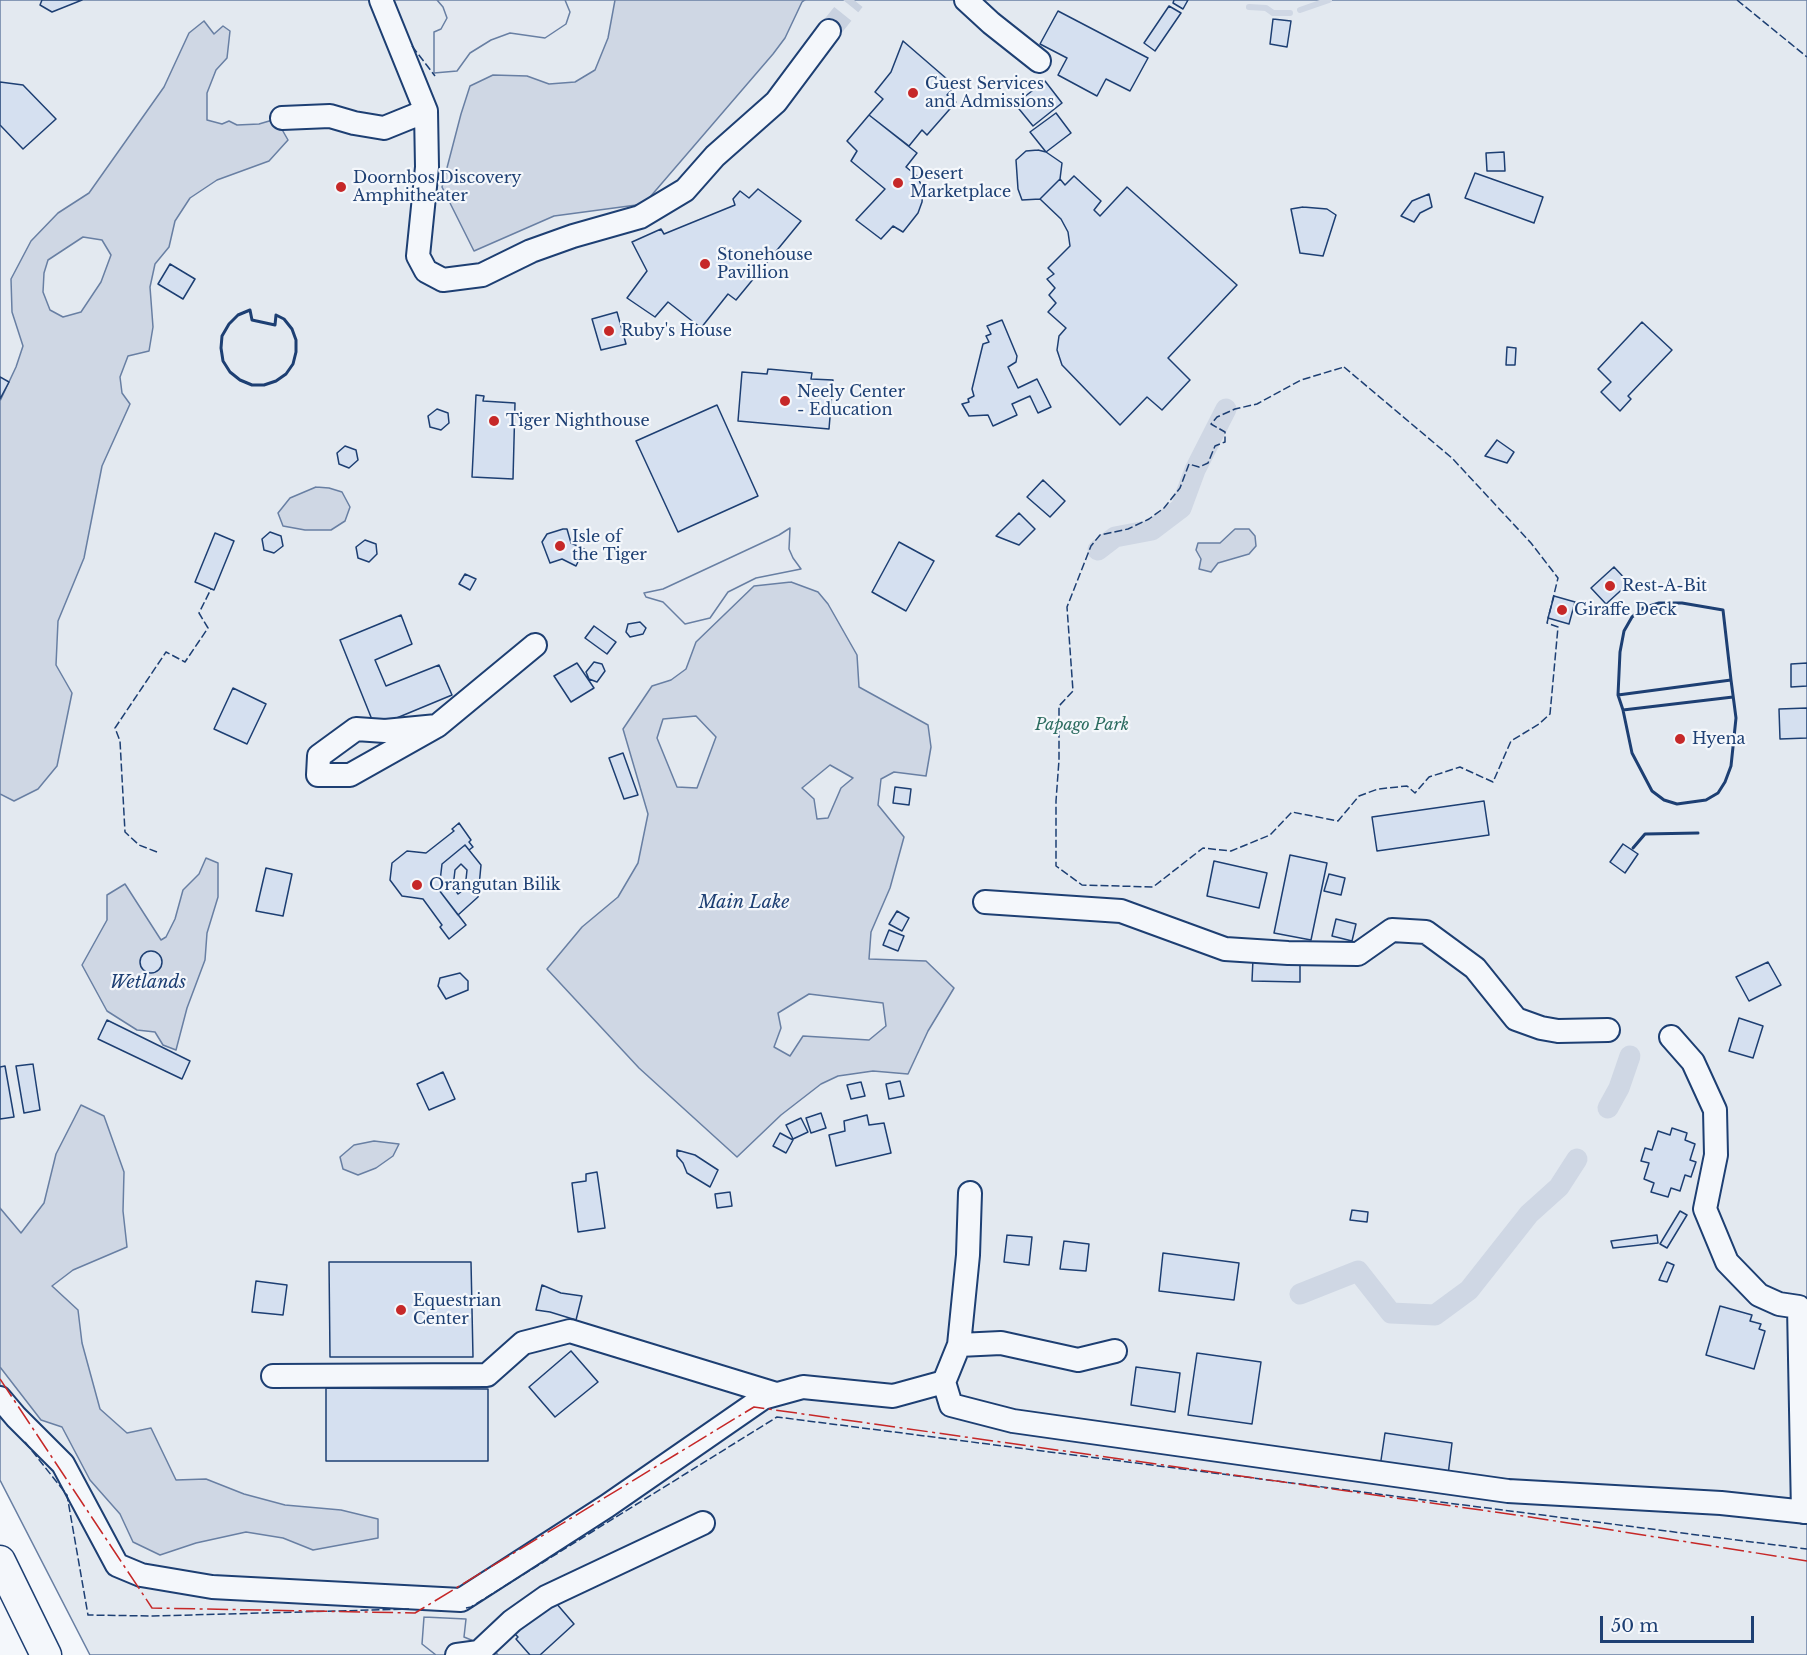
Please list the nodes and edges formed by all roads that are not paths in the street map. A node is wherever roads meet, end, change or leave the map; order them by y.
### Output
1 (381, 0) edge
2 (966, 0) edge
3 (829, 31) tunnel mouth
4 (1039, 61) dead end
5 (426, 111) junction
6 (282, 118) dead end
7 (535, 645) dead end
8 (437, 726) dead end
9 (985, 902) dead end
10 (1608, 1030) dead end
11 (1671, 1037) dead end
12 (970, 1193) dead end
13 (1803, 1303) edge
14 (959, 1345) junction
15 (1115, 1351) dead end
16 (273, 1376) dead end
17 (944, 1382) junction
18 (776, 1394) junction
19 (0, 1398) edge
20 (1805, 1512) edge
21 (703, 1523) dead end
22 (0, 1561) edge
23 (46, 1655) edge
24 (457, 1655) edge

1 - 5 lane
2 - 4 lane
3 - 5 lane
5 - 6 lane
7 - 8 lane
9 - 10 lane
11 - 13 lane
12 - 14 lane
13 - 20 lane
14 - 15 lane
14 - 17 lane
16 - 18 lane
17 - 18 lane
17 - 20 lane
18 - 19 lane
21 - 24 lane
22 - 23 main road

